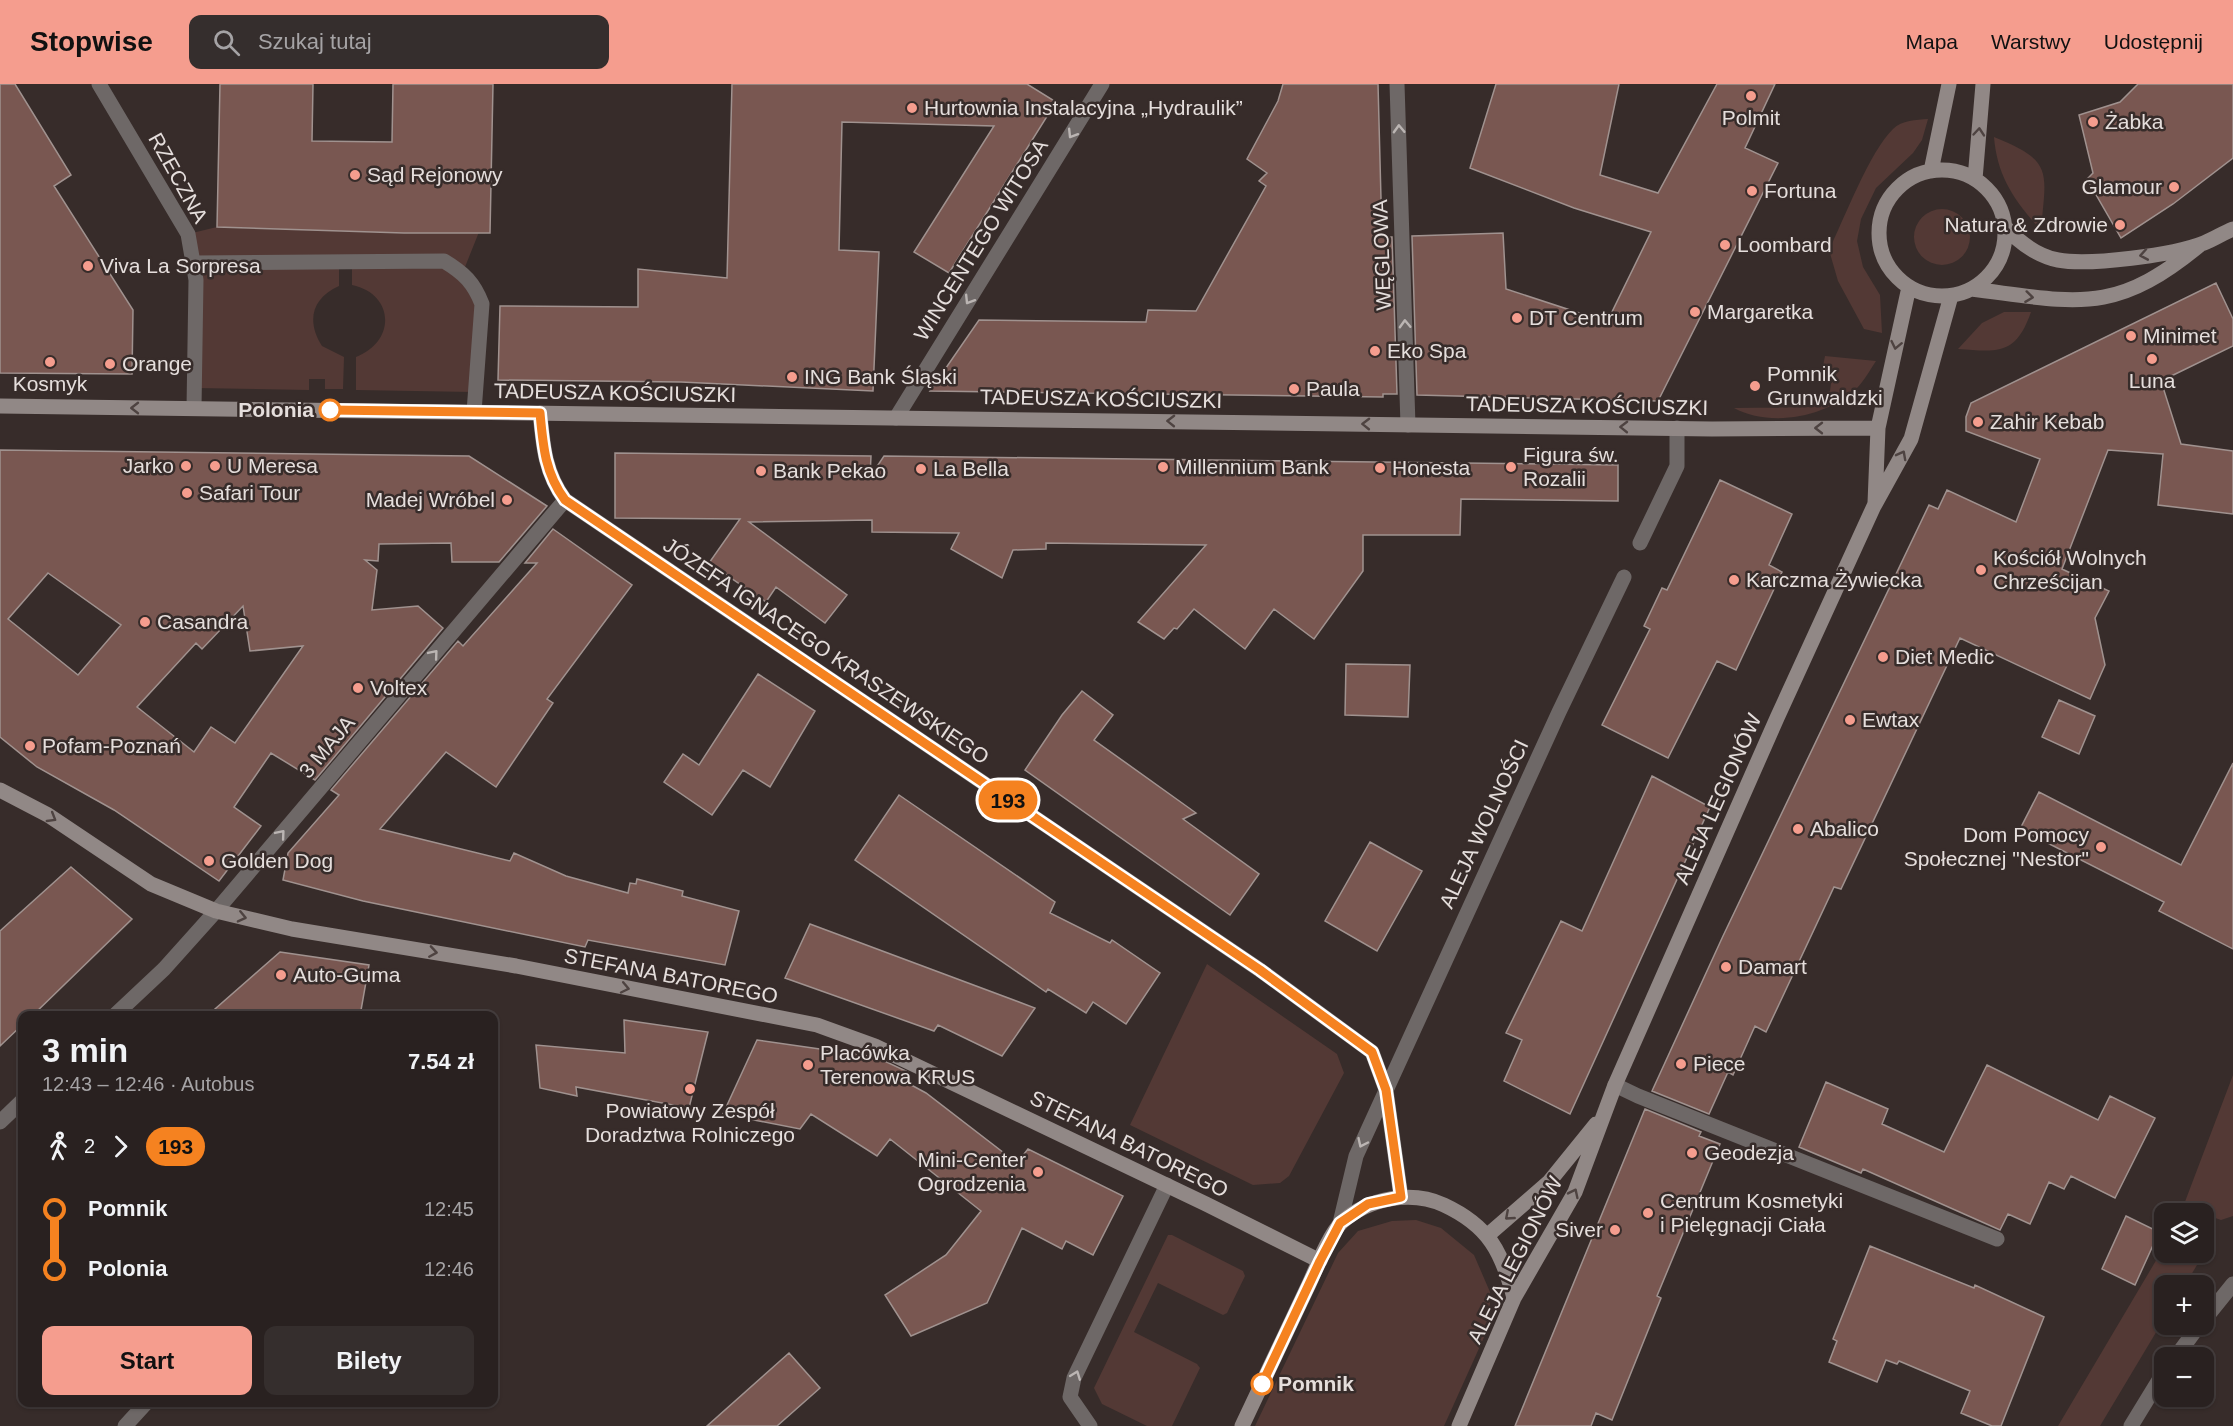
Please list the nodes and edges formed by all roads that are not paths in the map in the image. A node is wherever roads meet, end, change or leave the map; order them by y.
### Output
1 (99, 84) edge
2 (1102, 84) edge
3 (1397, 84) edge
4 (1949, 84) edge
5 (1983, 84) edge
6 (1931, 171) junction
7 (1975, 179) junction
8 (2004, 226) junction
9 (2233, 229) edge
10 (2202, 244) junction
11 (193, 263) junction
12 (1909, 287) junction
13 (1971, 290) junction
14 (1951, 296) junction
15 (0, 406) edge
16 (194, 408) junction
17 (474, 412) junction
18 (540, 413) junction
19 (896, 418) junction
20 (1408, 424) junction
21 (1677, 428) junction
22 (1878, 428) junction
23 (565, 500) junction
24 (1875, 506) junction
25 (1640, 543) dead end
26 (1624, 578) dead end
27 (0, 790) edge
28 (216, 911) junction
29 (119, 1011) edge
30 (1615, 1085) junction
31 (1386, 1090) junction
32 (18, 1105) edge
33 (1605, 1112) junction
34 (0, 1122) edge
35 (1167, 1185) junction
36 (1401, 1197) junction
37 (1340, 1223) junction
38 (1488, 1235) junction
39 (1997, 1239) dead end
40 (1320, 1261) junction
41 (2233, 1284) edge
42 (1514, 1298) junction
43 (2214, 1308) edge
44 (2154, 1388) edge
45 (142, 1407) edge
46 (125, 1426) edge
47 (1090, 1426) edge
48 (1242, 1426) edge
49 (1459, 1426) edge
50 (2131, 1426) edge

1 - 11 street, RZECZNA
2 -> 19 street, WINCENTEGO WITOSA
20 -> 3 street, WĘGLOWA
4 - 6 street
7 -> 5 street
6 - 7 street
6 - 12 street
7 - 8 street
10 -> 8 street
8 - 13 street
9 - 10 street
13 -> 10 street
11 - 16 street, RZECZNA
11 - 17 street
12 - 14 street
12 -> 22 street, ALEJA LEGIONÓW
13 - 14 street
24 -> 14 street, ALEJA LEGIONÓW
16 -> 15 street, TADEUSZA KOŚCIUSZKI
16 - 17 street, TADEUSZA KOŚCIUSZKI
17 - 18 street, TADEUSZA KOŚCIUSZKI
18 - 19 street, TADEUSZA KOŚCIUSZKI
18 - 23 street, JÓZEFA IGNACEGO KRASZEWSKIEGO
20 -> 19 street, TADEUSZA KOŚCIUSZKI
21 -> 20 street, TADEUSZA KOŚCIUSZKI
22 -> 21 street, TADEUSZA KOŚCIUSZKI
21 - 25 street
22 - 24 street, ALEJA LEGIONÓW
28 -> 23 street, 3 MAJA
23 - 31 street, JÓZEFA IGNACEGO KRASZEWSKIEGO
24 - 30 street, ALEJA LEGIONÓW
26 - 31 street, ALEJA WOLNOŚCI
27 -> 28 street, STEFANA BATOREGO
28 - 29 street, 3 MAJA
28 -> 35 street, STEFANA BATOREGO
30 - 33 street, ALEJA LEGIONÓW
30 - 39 street
31 - 36 street
31 -> 37 street, ALEJA WOLNOŚCI
32 - 34 street
33 -> 38 street, ALEJA LEGIONÓW
42 -> 33 street, ALEJA LEGIONÓW
35 - 40 street, STEFANA BATOREGO
47 -> 35 street
36 - 37 street
36 - 38 street
37 - 40 street
38 - 42 street
40 - 48 street
41 - 43 street
42 - 49 street, ALEJA LEGIONÓW
44 - 50 street
45 - 46 street

